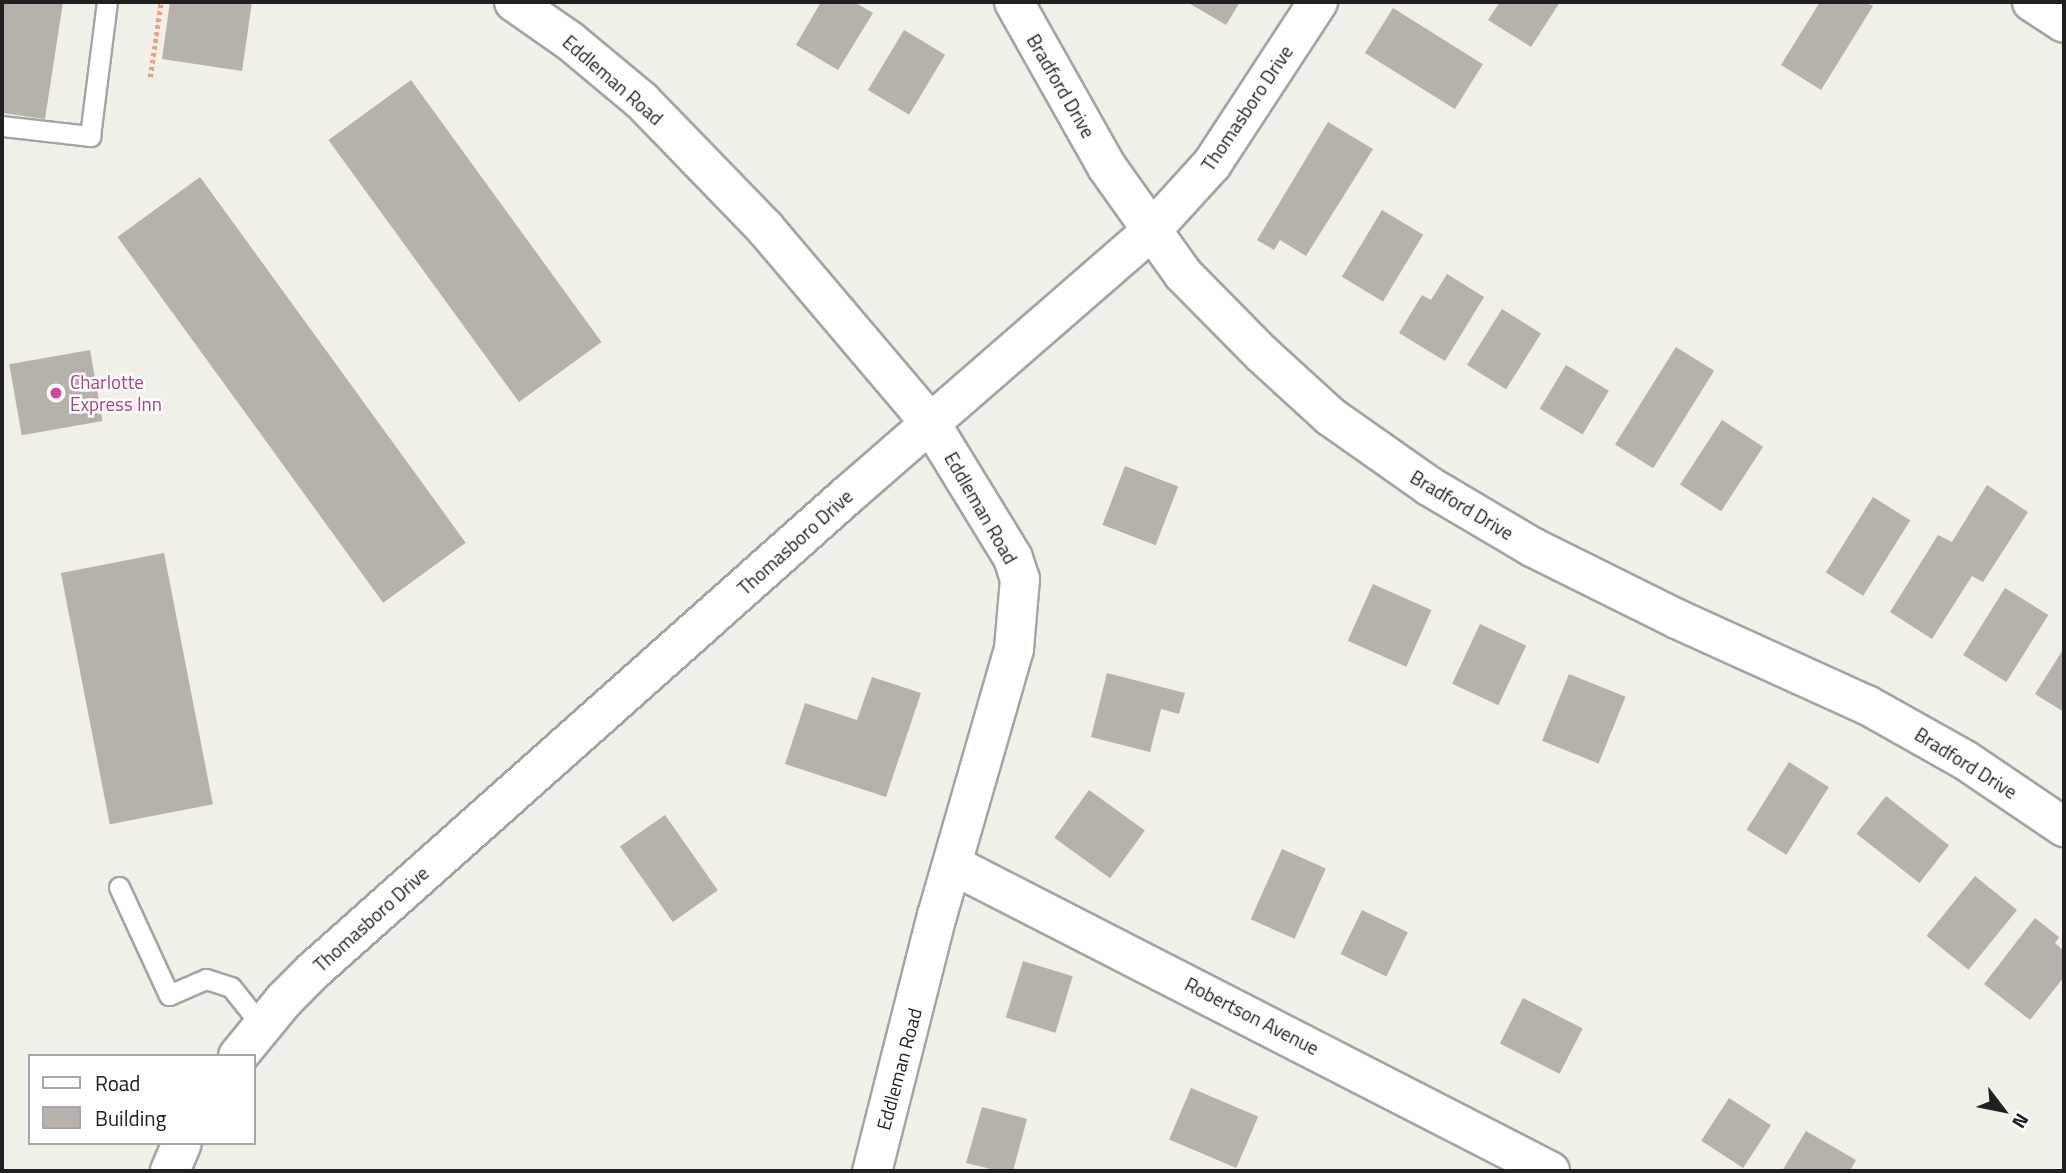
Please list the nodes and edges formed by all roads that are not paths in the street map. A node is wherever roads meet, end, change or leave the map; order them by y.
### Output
1 (107, 2) edge
2 (514, 2) edge
3 (1014, 2) edge
4 (1318, 2) edge
5 (2032, 2) edge
6 (2064, 23) edge
7 (2, 127) edge
8 (1151, 231) junction
9 (931, 424) junction
10 (2064, 827) edge
11 (953, 864) junction
12 (119, 887) dead end
13 (262, 1026) junction
14 (240, 1054) edge
15 (181, 1145) edge
16 (170, 1171) edge
17 (872, 1171) edge
18 (1549, 1171) edge

1 - 7 lane
2 - 9 street, Eddleman Road
3 - 8 street, Bradford Drive
4 - 8 street, Thomasboro Drive
5 - 6 street
8 - 9 street, Thomasboro Drive
8 - 10 street, Bradford Drive
9 - 11 street, Eddleman Road
9 - 13 street, Thomasboro Drive
11 - 17 street, Eddleman Road
11 - 18 street, Robertson Avenue
12 - 13 lane
13 - 14 street, Thomasboro Drive
15 - 16 street

